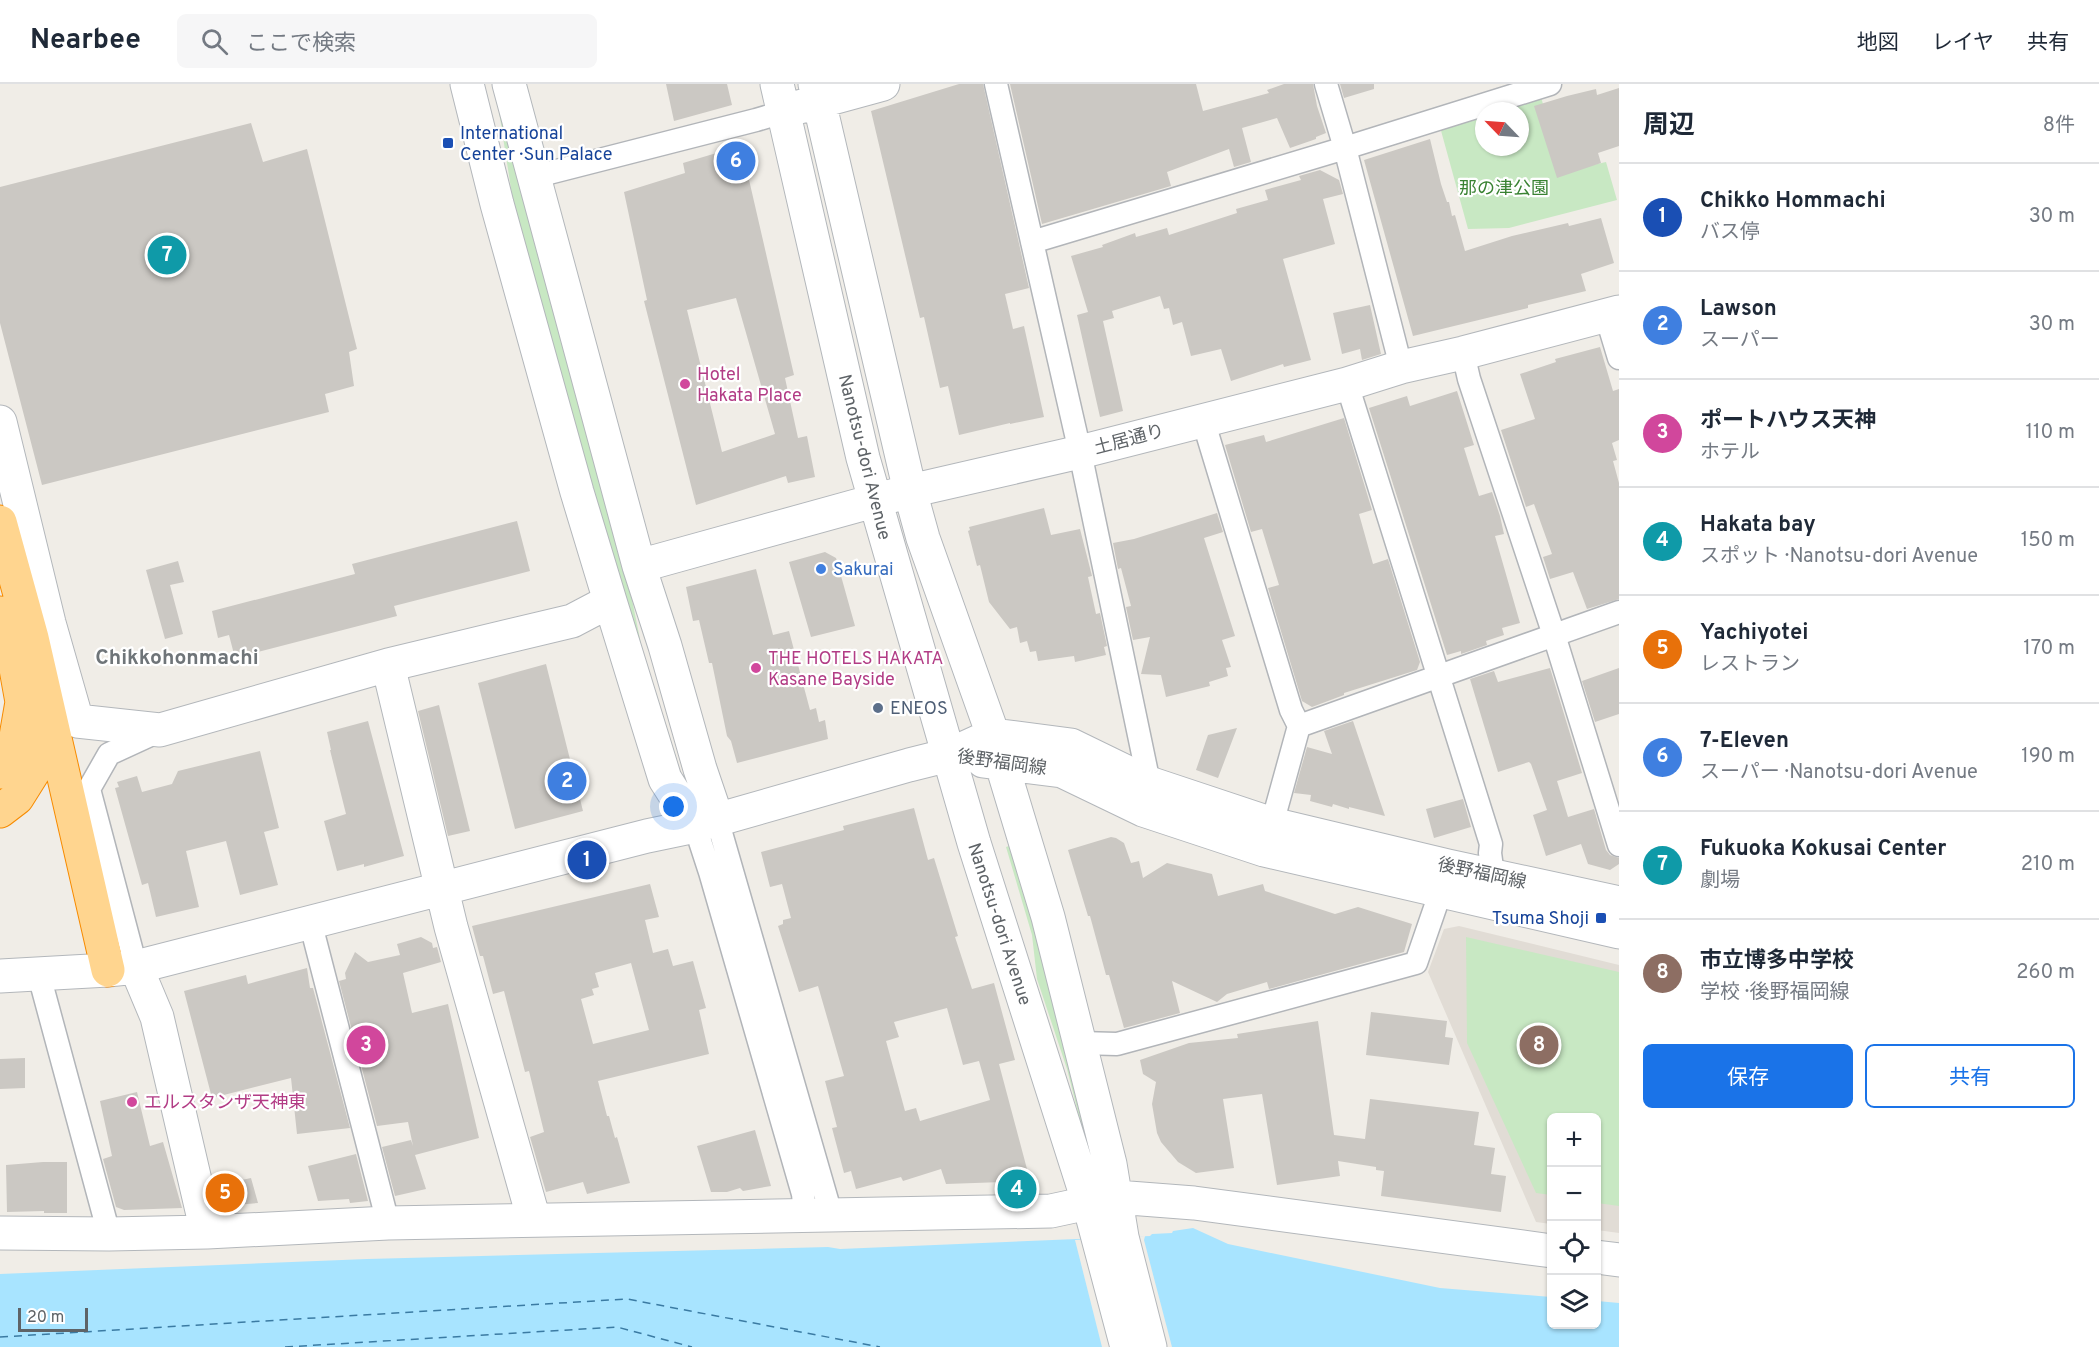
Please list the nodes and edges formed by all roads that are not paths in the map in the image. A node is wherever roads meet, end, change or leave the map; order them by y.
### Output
1 (468, 84) edge
2 (509, 84) edge
3 (883, 84) edge
4 (996, 84) edge
5 (1326, 84) edge
6 (1550, 84) edge
7 (817, 93) edge
8 (780, 98) edge
9 (1345, 148) junction
10 (533, 177) junction
11 (1032, 242) junction
12 (1612, 313) edge
13 (1463, 353) junction
14 (1619, 358) edge
15 (1401, 367) junction
16 (1347, 384) junction
17 (1203, 420) junction
18 (0, 422) edge
19 (1080, 452) junction
20 (910, 491) junction
21 (875, 500) junction
22 (0, 522) edge
23 (639, 566) junction
24 (610, 602) junction
25 (1619, 612) edge
26 (0, 613) edge
27 (1554, 635) junction
28 (32, 638) junction
29 (388, 665) junction
30 (1439, 675) junction
31 (1299, 726) junction
32 (160, 730) junction
33 (998, 750) junction
34 (949, 755) junction
35 (0, 772) edge
36 (1149, 783) junction
37 (0, 812) edge
38 (706, 822) junction
39 (1272, 824) junction
40 (1619, 844) edge
41 (1493, 875) junction
42 (1445, 879) junction
43 (441, 887) junction
44 (1619, 903) edge
45 (310, 921) junction
46 (1619, 932) edge
47 (122, 968) junction
48 (39, 975) junction
49 (0, 976) edge
50 (1080, 1043) junction
51 (1103, 1201) junction
52 (818, 1214) junction
53 (534, 1220) junction
54 (388, 1223) junction
55 (207, 1232) junction
56 (0, 1233) edge
57 (109, 1234) junction
58 (1110, 1238) junction
59 (1547, 1250) edge
60 (1601, 1258) edge
61 (1619, 1260) edge
62 (1127, 1347) edge
63 (1150, 1347) edge

1 - 24 street
2 - 10 street
3 - 7 street
4 - 11 street
5 - 9 street
6 - 9 street
7 - 8 street
7 - 20 street, Nanotsu-dori Avenue
8 - 10 street
8 - 21 street, Nanotsu-dori Avenue
9 - 11 street
9 - 15 street
10 - 23 street
11 - 19 street
12 - 13 street, 土居通り
12 - 14 street
13 - 15 street, 土居通り
13 - 27 street
15 - 16 street, 土居通り
16 - 17 street, 土居通り
16 - 30 street
17 - 19 street, 土居通り
17 - 31 street
18 - 32 street
19 - 20 street, 土居通り
19 - 36 street
20 - 21 street, 土居通り
20 - 33 street, Nanotsu-dori Avenue
21 - 23 street, 土居通り
21 - 34 street, Nanotsu-dori Avenue
22 - 28 highway
23 - 38 street
24 - 29 street
24 - 38 street
25 - 27 street
26 - 35 highway
27 - 30 street
27 - 40 street
28 - 37 highway
28 - 47 highway
29 - 32 street
29 - 43 street
30 - 31 street
30 - 41 street
31 - 39 street
32 - 47 street
33 - 34 street, 後野福岡線
33 - 36 street, 後野福岡線
33 - 42 street, 後野福岡線
33 - 50 street, Nanotsu-dori Avenue
34 - 38 street, 後野福岡線
34 - 51 street, Nanotsu-dori Avenue
36 - 39 street, 後野福岡線
38 - 43 street, 後野福岡線
38 - 52 street
39 - 42 street, 後野福岡線
41 - 42 street, 後野福岡線
41 - 44 street, 後野福岡線
42 - 46 street, 後野福岡線
42 - 50 street
43 - 45 street, 後野福岡線
43 - 53 street
45 - 47 street, 後野福岡線
45 - 54 street
47 - 48 street, 後野福岡線
47 - 55 street
48 - 49 street, 後野福岡線
48 - 57 street
50 - 51 street, Nanotsu-dori Avenue
51 - 52 street
51 - 58 street, Nanotsu-dori Avenue
51 - 59 street
52 - 53 street
53 - 54 street
54 - 55 street
55 - 57 street
56 - 57 street
58 - 62 street
58 - 63 street
60 - 61 street

